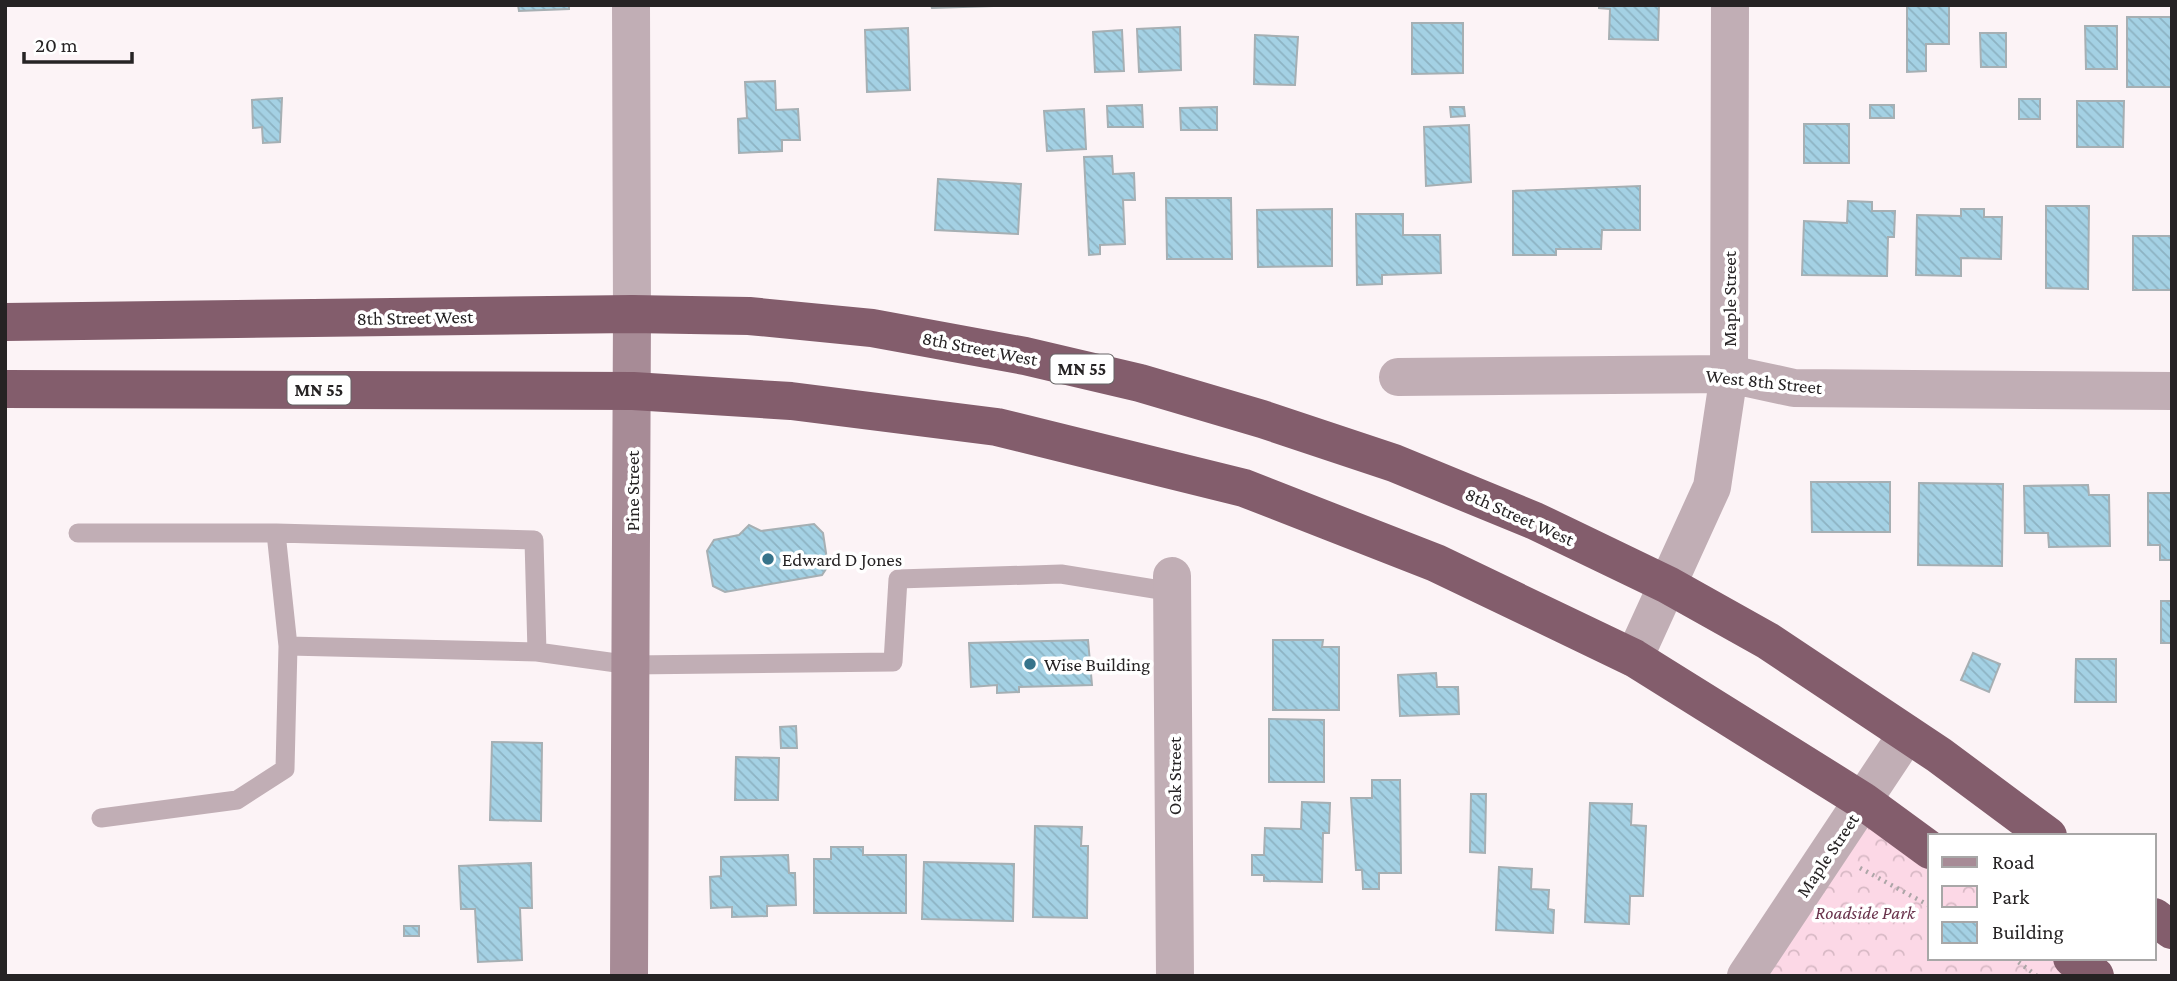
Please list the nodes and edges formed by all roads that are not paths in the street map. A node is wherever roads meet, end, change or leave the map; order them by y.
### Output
1 (631, 5) edge
2 (1730, 5) edge
3 (632, 314) junction
4 (5, 322) edge
5 (1729, 374) junction
6 (1398, 377) dead end
7 (5, 389) edge
8 (633, 391) junction
9 (2172, 391) edge
10 (78, 533) dead end
11 (276, 533) junction
12 (1172, 584) joint
13 (1668, 584) junction
14 (288, 646) junction
15 (537, 652) junction
16 (1634, 658) junction
17 (631, 665) junction
18 (1907, 734) junction
19 (1863, 802) junction
20 (101, 818) dead end
21 (2045, 834) edge
22 (1928, 849) edge
23 (2156, 918) edge
24 (2172, 930) edge
25 (2075, 960) edge
26 (629, 976) edge
27 (1175, 976) edge
28 (1746, 976) edge
29 (2095, 976) edge

1 - 3 street, Pine Street
2 - 5 street, Maple Street
3 - 4 highway, 8th Street West / MN 55
3 - 8 street, Pine Street
3 - 13 highway, 8th Street West / MN 55
5 - 6 street, West 8th Street
5 - 9 street, West 8th Street
5 - 13 street, Maple Street
7 - 8 highway, MN 55
8 - 16 highway, MN 55
8 - 17 street, Pine Street
10 - 11 lane
11 - 14 lane
11 - 15 lane
12 - 17 lane
12 - 27 street, Oak Street
13 - 16 street, Maple Street
13 - 18 highway, 8th Street West / MN 55
14 - 15 lane
14 - 20 lane
15 - 17 lane
16 - 19 highway, MN 55
17 - 26 street, Pine Street
18 - 19 street, Maple Street
18 - 21 highway, 8th Street West / MN 55
19 - 22 highway, MN 55
19 - 28 street, Maple Street
23 - 24 highway
25 - 29 highway

